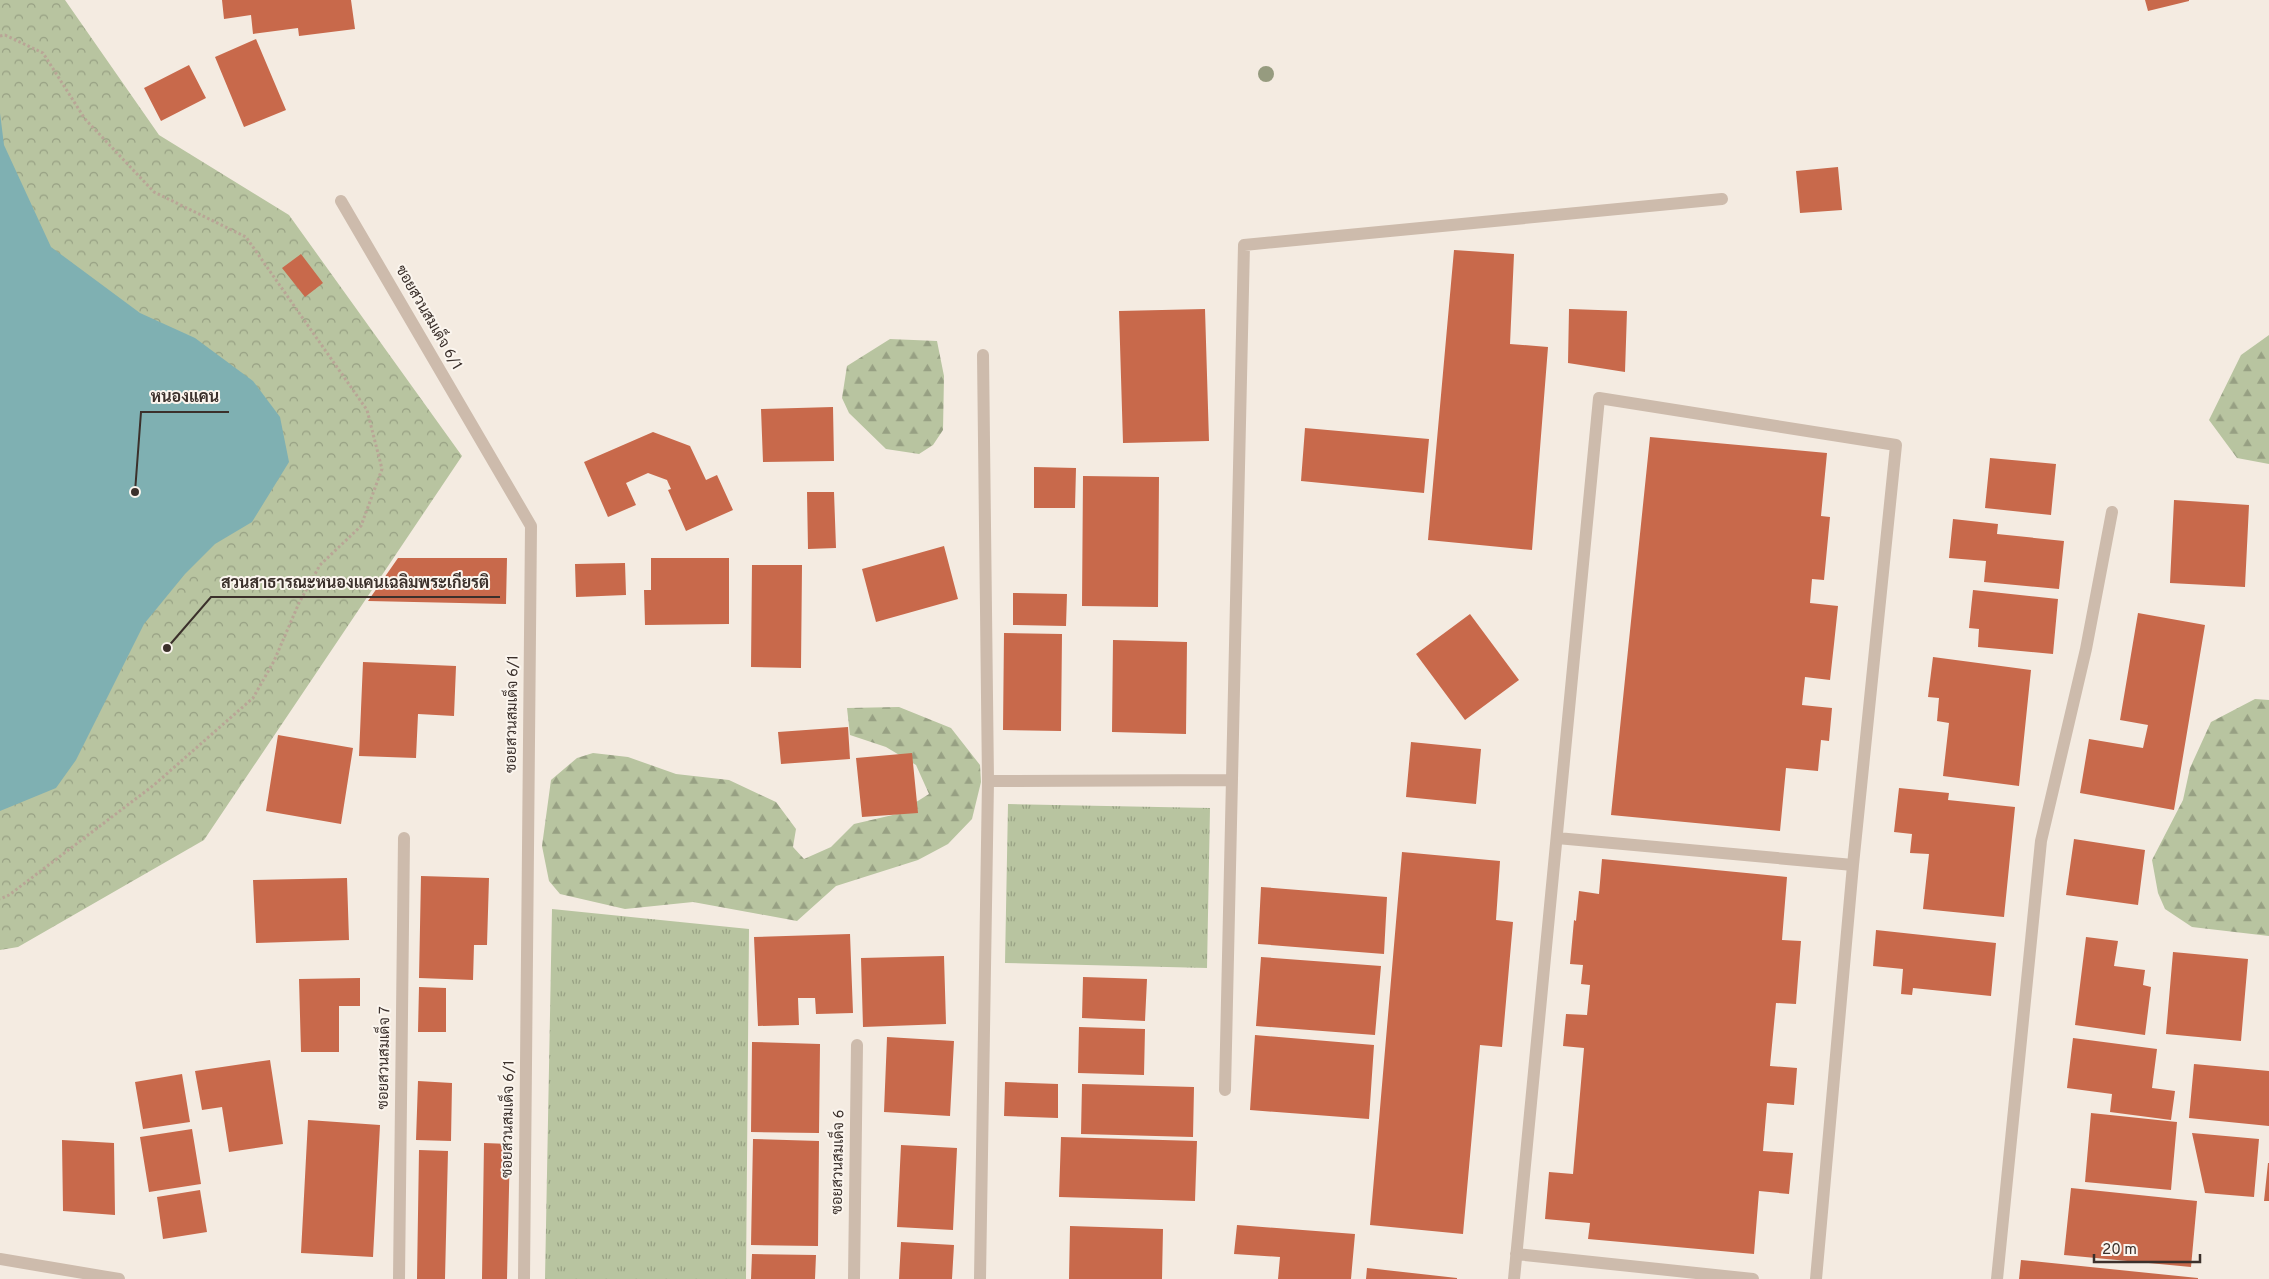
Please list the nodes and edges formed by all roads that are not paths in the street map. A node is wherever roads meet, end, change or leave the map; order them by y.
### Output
1 (1722, 199) dead end
2 (341, 201) dead end
3 (983, 355) dead end
4 (2112, 512) dead end
5 (1232, 780) junction
6 (988, 781) junction
7 (404, 838) dead end
8 (1556, 838) junction
9 (1853, 865) junction
10 (857, 1045) dead end
11 (1225, 1090) dead end
12 (1516, 1254) junction
13 (0, 1259) edge
14 (119, 1279) edge
15 (399, 1279) edge
16 (524, 1279) edge
17 (854, 1279) edge
18 (980, 1279) edge
19 (1514, 1279) edge
20 (1754, 1279) edge
21 (1816, 1279) edge
22 (1997, 1279) edge

1 - 5 street
2 - 16 street, ซอยสวนสมเด็จ 6/1
3 - 6 street
4 - 22 street
5 - 6 street
5 - 11 street
6 - 18 street
7 - 15 street, ซอยสวนสมเด็จ 7
8 - 9 street
8 - 9 street
8 - 12 street
9 - 21 street
10 - 17 street, ซอยสวนสมเด็จ 6
12 - 19 street
12 - 20 street
13 - 14 street

